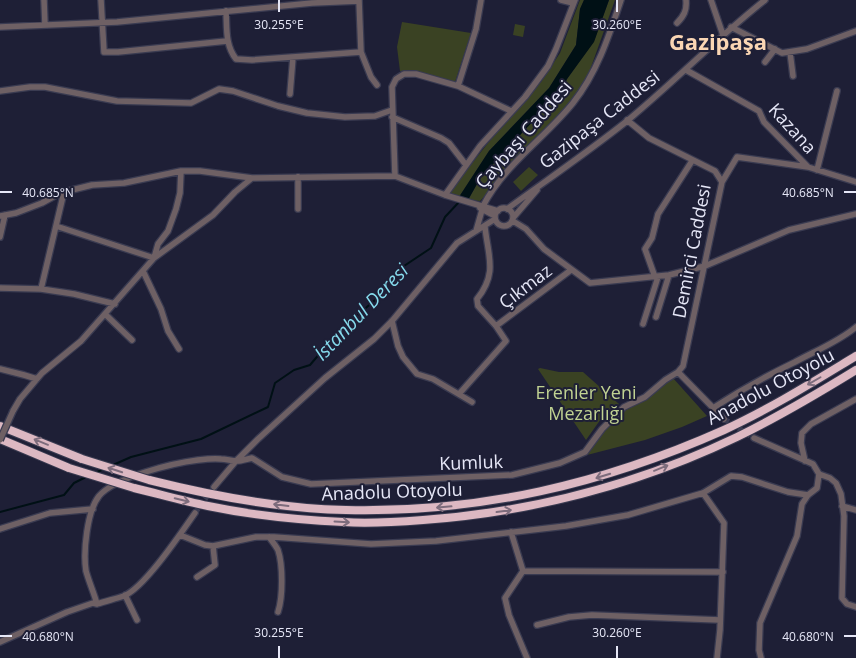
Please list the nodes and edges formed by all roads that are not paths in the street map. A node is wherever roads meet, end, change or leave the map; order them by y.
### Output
1 (44, 0) edge
2 (101, 0) edge
3 (266, 0) edge
4 (359, 0) edge
5 (481, 0) edge
6 (561, 0) edge
7 (621, 0) edge
8 (686, 0) edge
9 (712, 0) edge
10 (765, 0) edge
11 (312, 1) edge
12 (574, 2) edge
13 (266, 7) junction
14 (226, 12) junction
15 (102, 23) junction
16 (677, 23) dead end
17 (45, 25) junction
18 (731, 27) junction
19 (0, 28) edge
20 (856, 31) edge
21 (723, 35) junction
22 (227, 41) junction
23 (775, 49) junction
24 (361, 52) junction
25 (790, 52) junction
26 (293, 57) junction
27 (765, 62) dead end
28 (686, 70) junction
29 (793, 76) dead end
30 (377, 85) dead end
31 (458, 86) junction
32 (0, 91) edge
33 (837, 91) dead end
34 (290, 94) dead end
35 (392, 110) junction
36 (511, 111) junction
37 (392, 117) junction
38 (627, 120) junction
39 (692, 161) junction
40 (466, 165) junction
41 (808, 167) junction
42 (817, 170) junction
43 (181, 171) junction
44 (395, 176) junction
45 (298, 177) junction
46 (252, 178) junction
47 (722, 182) junction
48 (856, 182) edge
49 (543, 183) junction
50 (64, 192) junction
51 (445, 195) junction
52 (481, 207) junction
53 (298, 209) dead end
54 (507, 209) junction
55 (856, 214) edge
56 (496, 215) junction
57 (2, 216) edge
58 (512, 221) junction
59 (56, 226) junction
60 (500, 226) junction
61 (485, 227) junction
62 (476, 231) junction
63 (0, 237) edge
64 (154, 258) junction
65 (705, 266) junction
66 (572, 270) junction
67 (143, 271) junction
68 (669, 276) junction
69 (656, 277) junction
70 (0, 288) edge
71 (41, 289) junction
72 (115, 304) junction
73 (106, 314) junction
74 (656, 317) dead end
75 (392, 322) junction
76 (643, 324) dead end
77 (496, 326) junction
78 (856, 328) edge
79 (132, 340) dead end
80 (179, 349) dead end
81 (856, 356) edge
82 (0, 369) edge
83 (856, 370) edge
84 (678, 372) junction
85 (37, 379) junction
86 (459, 394) junction
87 (856, 399) edge
88 (472, 402) dead end
89 (713, 408) junction
90 (724, 419) tunnel mouth
91 (0, 426) edge
92 (754, 438) tunnel mouth
93 (0, 439) edge
94 (236, 461) junction
95 (805, 461) junction
96 (819, 474) junction
97 (214, 487) tunnel mouth
98 (703, 493) junction
99 (808, 495) junction
100 (842, 506) junction
101 (93, 509) junction
102 (856, 510) edge
103 (195, 513) tunnel mouth
104 (0, 529) edge
105 (511, 532) junction
106 (180, 535) junction
107 (269, 537) junction
108 (213, 546) junction
109 (523, 571) junction
110 (723, 572) junction
111 (197, 577) dead end
112 (125, 595) junction
113 (97, 604) junction
114 (856, 606) edge
115 (278, 612) dead end
116 (137, 620) dead end
117 (720, 620) junction
118 (537, 625) dead end
119 (0, 642) edge
120 (527, 658) edge
121 (717, 658) edge
122 (761, 658) edge

1 - 17 street
2 - 15 street
3 - 13 street
4 - 11 street
4 - 24 street
5 - 31 street
6 - 12 street
7 - 52 street, Çaybaşı Caddesi
8 - 16 street
9 - 21 street
10 - 18 street, Gazipaşa Caddesi
11 - 13 street
12 - 36 street
13 - 14 street
14 - 15 street
14 - 22 street
15 - 17 street
15 - 22 street
17 - 19 street
18 - 21 street, Gazipaşa Caddesi
18 - 23 street
20 - 25 street
21 - 28 street, Gazipaşa Caddesi
22 - 26 street
23 - 25 street
23 - 27 street
24 - 26 street
24 - 30 street
25 - 29 street
26 - 34 street
28 - 38 street, Gazipaşa Caddesi
28 - 41 street, Kazana
31 - 35 street
31 - 36 street
32 - 35 street
33 - 42 street
35 - 37 street
36 - 40 street
37 - 40 street
37 - 44 street
38 - 39 street, Demirci Caddesi
38 - 49 street, Gazipaşa Caddesi
39 - 47 street, Demirci Caddesi
39 - 69 street
40 - 51 street
41 - 42 street, Kazana
41 - 47 street
42 - 48 street, Kazana
43 - 46 street
43 - 50 street
43 - 64 street
44 - 45 street
44 - 51 street
45 - 46 street
45 - 53 street
46 - 64 street
47 - 65 street, Demirci Caddesi
49 - 54 street, Gazipaşa Caddesi
49 - 58 street, Gazipaşa Caddesi
50 - 57 street
50 - 59 street
51 - 52 street
52 - 56 street
52 - 62 street, Çaybaşı Caddesi
54 - 56 street
54 - 58 street
55 - 65 street
56 - 60 street
56 - 62 street
57 - 63 street
58 - 60 street
58 - 66 street
59 - 64 street
59 - 71 street
60 - 61 street
61 - 62 street
61 - 77 street
62 - 75 street
64 - 67 street
65 - 68 street
65 - 84 street, Demirci Caddesi
66 - 69 street
66 - 77 street, Çıkmaz
67 - 72 street
67 - 80 street
68 - 69 street
68 - 74 street
69 - 76 street
70 - 71 street
71 - 72 street
72 - 73 street
73 - 79 street
73 - 85 street
75 - 86 street
75 - 94 street
77 - 86 street, Çıkmaz
78 - 89 street
81 -> 91 highway, Anadolu Otoyolu, bridge
82 - 85 street
93 -> 83 highway, Anadolu Otoyolu, bridge
84 - 89 street
84 - 94 street, Kumluk
85 - 93 street, bridge
86 - 88 street
87 - 95 street
89 - 90 street
92 - 95 street
94 - 97 street
94 - 101 street, Kumluk
95 - 96 street
96 - 99 street
96 - 100 street
98 - 99 street
98 - 105 street
98 - 110 street
99 - 122 street
100 - 102 street
100 - 114 street
101 - 104 street
101 - 113 street
103 - 106 street
105 - 107 street
105 - 109 street
106 - 108 street
106 - 112 street
107 - 108 street
107 - 115 street
108 - 111 street
109 - 110 street
109 - 120 street
110 - 117 street
112 - 113 street
112 - 116 street
113 - 119 street
117 - 118 street
117 - 121 street

